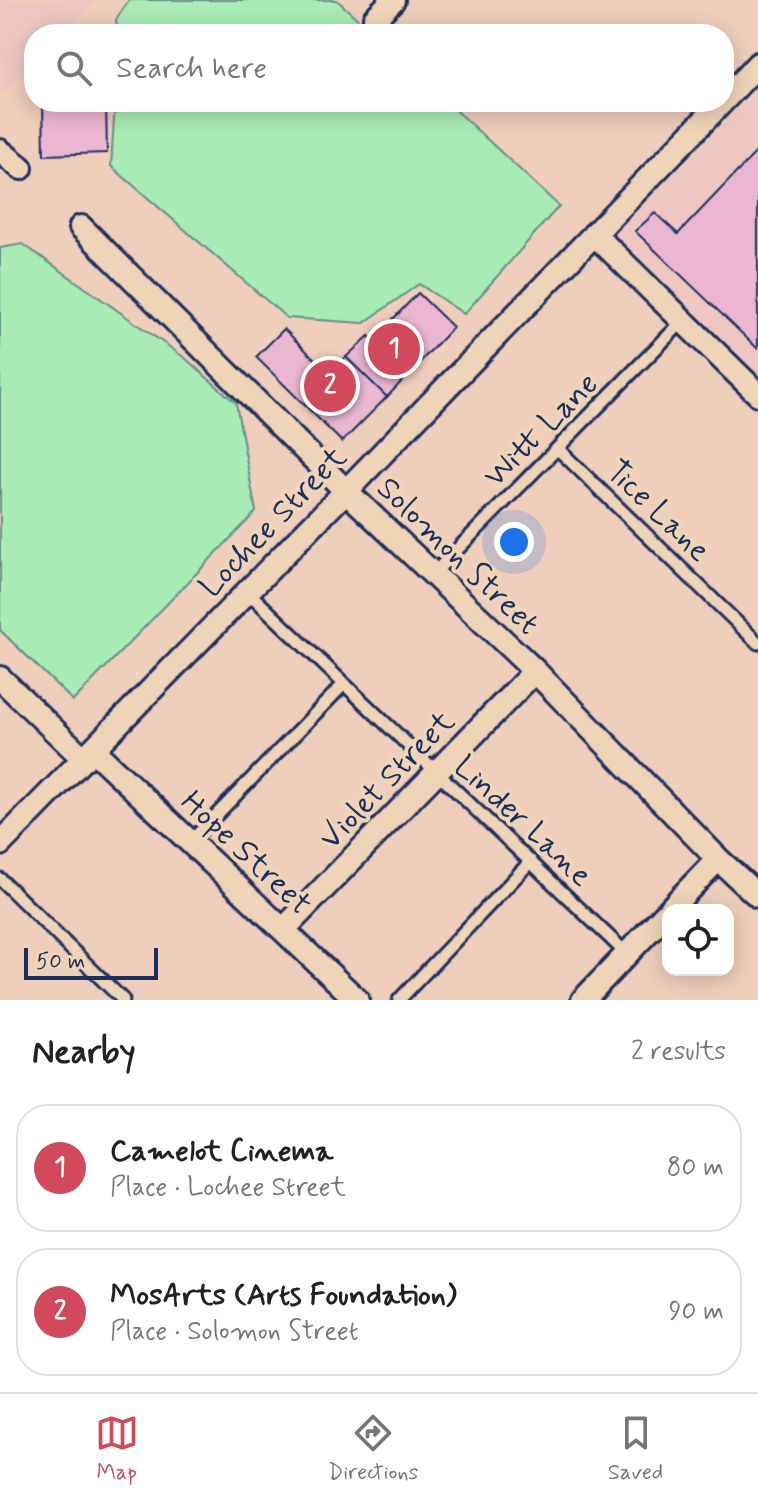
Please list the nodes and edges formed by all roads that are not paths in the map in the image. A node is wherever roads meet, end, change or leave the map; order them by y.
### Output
1 (393, 0) edge
2 (375, 18) dead end
3 (758, 64) edge
4 (734, 89) edge
5 (712, 112) edge
6 (0, 151) edge
7 (21, 168) dead end
8 (81, 227) dead end
9 (594, 234) junction
10 (683, 321) junction
11 (758, 394) edge
12 (558, 449) junction
13 (346, 491) junction
14 (433, 574) junction
15 (248, 592) junction
16 (758, 643) edge
17 (535, 671) junction
18 (0, 678) edge
19 (344, 684) junction
20 (88, 754) junction
21 (437, 773) junction
22 (190, 842) junction
23 (0, 844) edge
24 (718, 859) junction
25 (531, 861) junction
26 (0, 879) edge
27 (758, 896) edge
28 (674, 904) edge
29 (662, 916) edge
30 (283, 930) junction
31 (627, 954) junction
32 (123, 1000) edge
33 (357, 1000) edge
34 (399, 1000) edge
35 (583, 1000) edge

1 - 2 street
3 - 4 street, Lochee Street
5 - 9 street, Lochee Street
6 - 7 street
8 - 13 street, Solomon Street
9 - 10 street
9 - 13 street, Lochee Street
10 - 11 street
10 - 12 lane, Witt Lane
12 - 14 lane, Witt Lane
12 - 16 lane, Tice Lane
13 - 14 street, Solomon Street
13 - 15 street, Lochee Street
14 - 17 street, Solomon Street
15 - 19 lane, Linder Lane
15 - 20 street, Lochee Street
17 - 21 street, Violet Street
17 - 24 street, Solomon Street
18 - 20 street, Hope Street
19 - 21 lane, Linder Lane
19 - 22 lane
20 - 22 street, Hope Street
20 - 23 street, Lochee Street
21 - 25 lane, Linder Lane
21 - 30 street, Violet Street
22 - 30 street, Hope Street
24 - 27 street, Solomon Street
24 - 28 street
25 - 31 lane, Linder Lane
25 - 34 lane
26 - 32 lane
29 - 31 street
30 - 33 street, Hope Street
31 - 35 street

